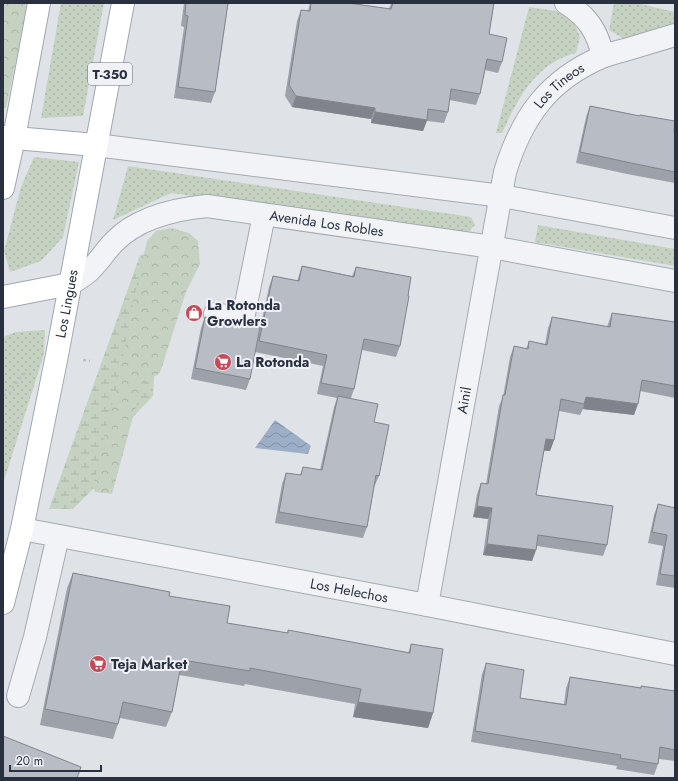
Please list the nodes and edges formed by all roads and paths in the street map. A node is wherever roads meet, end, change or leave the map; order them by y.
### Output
1 (39, 3) edge
2 (123, 3) edge
3 (566, 3) edge
4 (675, 35) edge
5 (603, 56) junction
6 (8, 138) edge
7 (96, 145) junction
8 (3, 188) edge
9 (502, 196) junction
10 (264, 215) junction
11 (675, 228) edge
12 (492, 247) junction
13 (675, 281) edge
14 (70, 284) junction
15 (3, 297) edge
16 (215, 314) dead end
17 (22, 530) junction
18 (58, 536) junction
19 (3, 603) edge
20 (427, 605) junction
21 (675, 654) edge
22 (18, 696) dead end

1 - 6 main road
2 - 7 main road, Los Lingues / T-350
3 - 5 street
4 - 5 street, Los Tineos
5 - 9 street, Los Tineos
6 - 7 main road
6 - 8 main road
7 - 9 street
7 - 14 main road, Los Lingues / T-350
9 - 11 street
9 - 12 street, Ainil
10 - 12 street, Avenida Los Robles
10 - 14 street, Avenida Los Robles
10 - 16 street
12 - 13 street, Avenida Los Robles
12 - 20 street, Ainil
14 - 15 main road, Avenida Los Robles
14 - 17 main road, Los Lingues
17 - 18 street, Los Helechos
17 - 19 main road, Los Lingues
18 - 20 street, Los Helechos
18 - 22 street
20 - 21 street, Los Helechos

